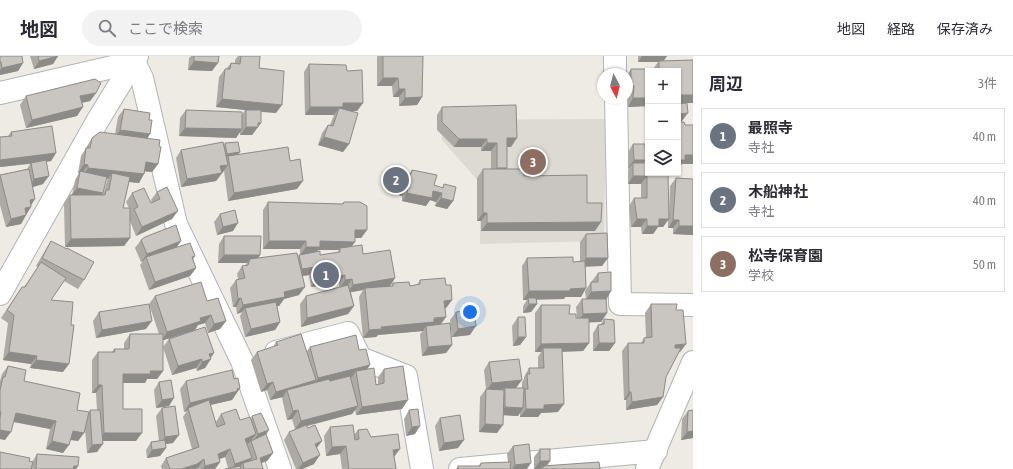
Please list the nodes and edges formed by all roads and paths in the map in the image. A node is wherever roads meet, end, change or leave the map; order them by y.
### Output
1 (615, 56) edge
2 (136, 59) edge
3 (615, 68) edge
4 (0, 93) edge
5 (616, 104) edge
6 (0, 294) edge
7 (693, 305) edge
8 (242, 361) junction
9 (693, 362) edge
10 (651, 460) edge
11 (280, 469) edge
12 (422, 469) edge
13 (460, 469) edge

1 - 3 street
2 - 4 street
2 - 6 street
2 - 8 street
5 - 7 street
8 - 11 street
8 - 12 street
9 - 10 street
10 - 13 street

